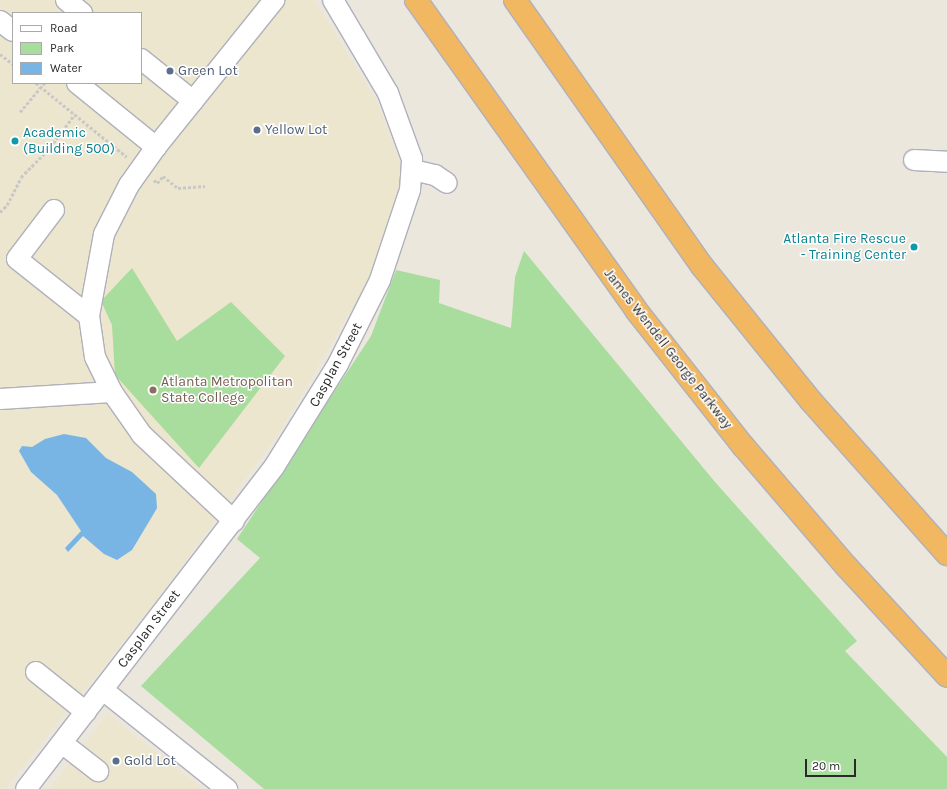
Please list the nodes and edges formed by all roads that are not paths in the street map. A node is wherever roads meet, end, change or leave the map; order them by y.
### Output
1 (66, 0) edge
2 (274, 0) edge
3 (333, 0) edge
4 (416, 0) edge
5 (515, 0) edge
6 (81, 12) edge
7 (0, 20) edge
8 (12, 30) edge
9 (142, 60) edge
10 (78, 84) edge
11 (193, 100) junction
12 (156, 147) junction
13 (914, 160) dead end
14 (947, 162) edge
15 (413, 170) junction
16 (447, 184) dead end
17 (54, 210) dead end
18 (88, 316) junction
19 (112, 392) junction
20 (0, 399) edge
21 (886, 487) junction
22 (234, 521) junction
23 (947, 544) edge
24 (947, 554) edge
25 (36, 672) dead end
26 (947, 676) edge
27 (103, 690) junction
28 (86, 712) junction
29 (62, 743) junction
30 (98, 771) dead end
31 (26, 789) edge
32 (227, 789) edge

1 - 6 street
2 - 11 street
3 - 15 street, Casplan Street
4 - 26 highway, James Wendell George Parkway
5 - 21 highway
7 - 8 street
9 - 11 street
10 - 12 street
11 - 12 street
12 - 18 street
13 - 14 street
15 - 16 street
15 - 22 street, Casplan Street
17 - 18 street
18 - 19 street
19 - 20 street
19 - 22 street
21 - 23 highway
21 - 24 highway
22 - 27 street, Casplan Street
25 - 28 street
27 - 28 street, Casplan Street
27 - 32 street
28 - 29 street, Casplan Street
29 - 30 street
29 - 31 street, Casplan Street

